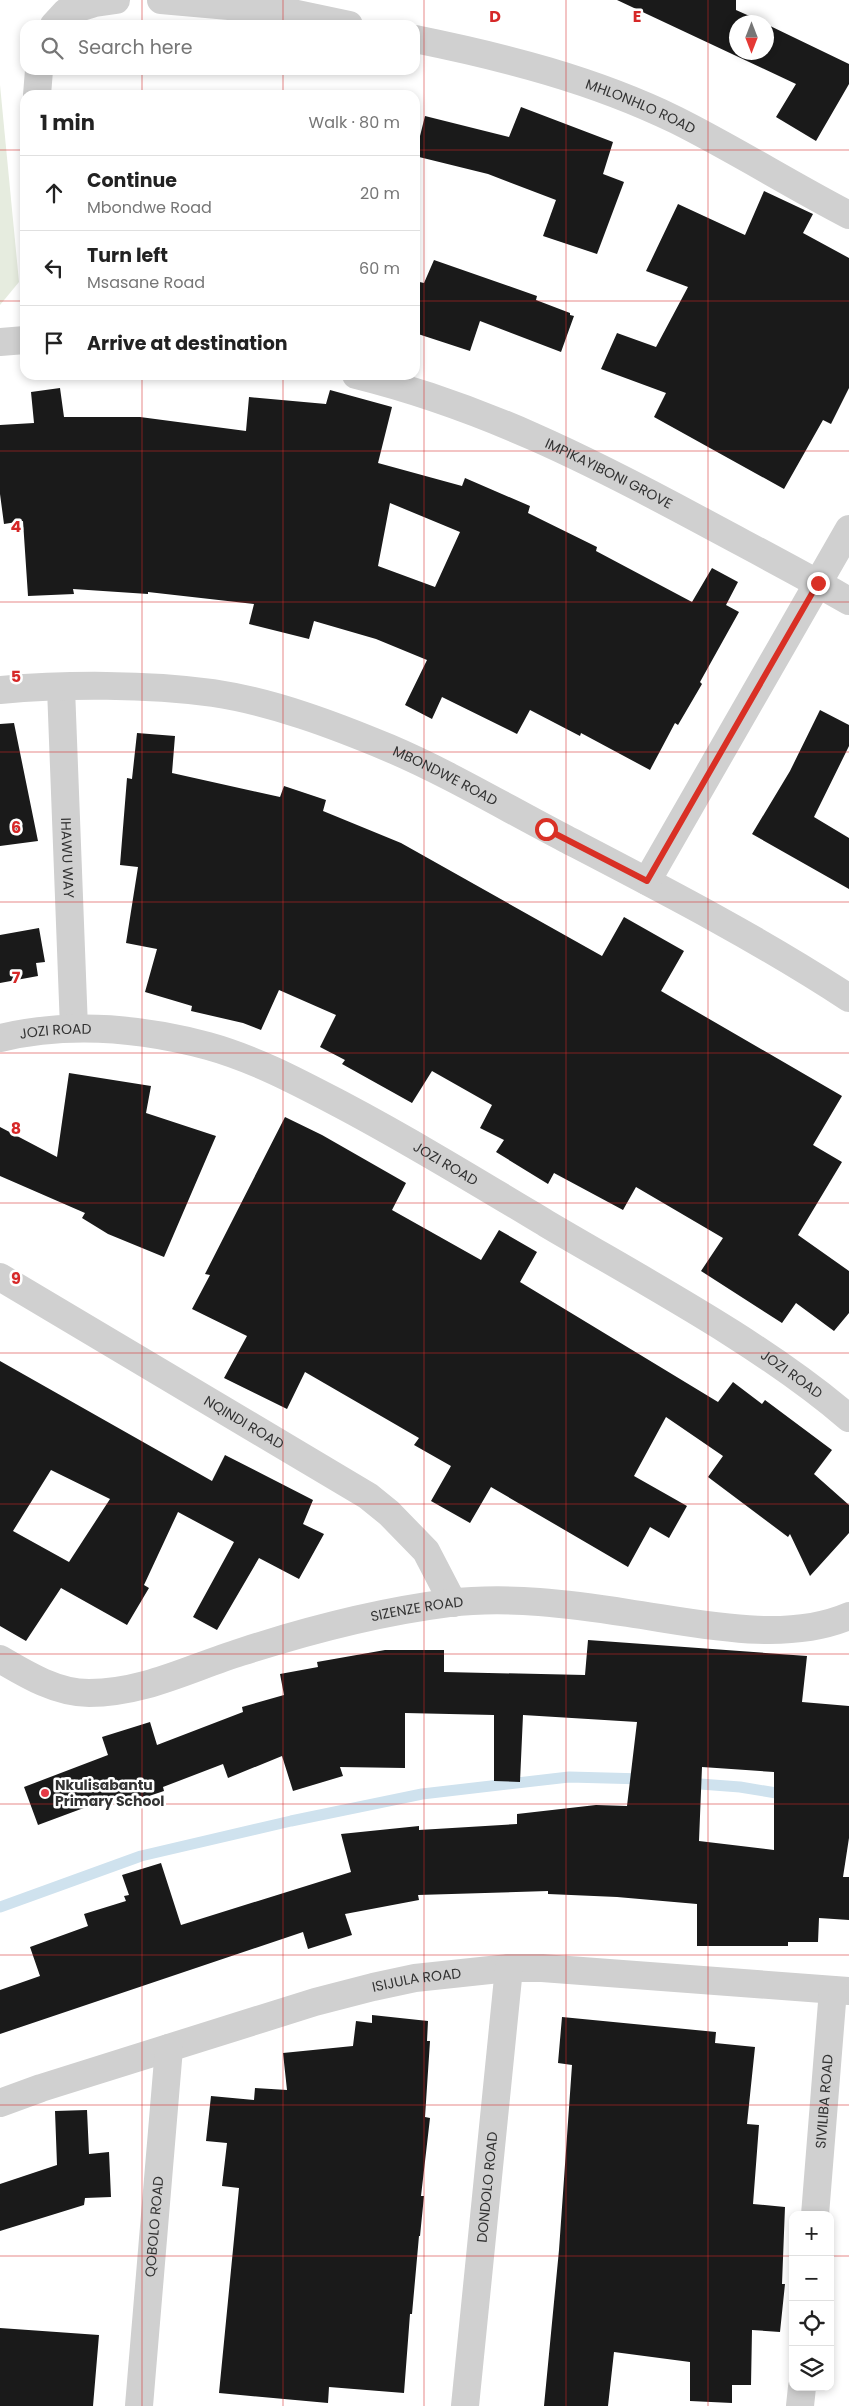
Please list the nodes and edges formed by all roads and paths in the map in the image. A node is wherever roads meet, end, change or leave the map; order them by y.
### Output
1 (116, 0) edge
2 (161, 0) edge
3 (59, 20) edge
4 (324, 20) edge
5 (420, 40) edge
6 (39, 75) edge
7 (38, 90) edge
8 (849, 215) edge
9 (20, 340) edge
10 (0, 342) edge
11 (374, 380) edge
12 (849, 529) edge
13 (818, 583) junction
14 (849, 601) edge
15 (61, 688) junction
16 (0, 690) edge
17 (647, 881) junction
18 (849, 998) edge
19 (74, 1028) junction
20 (0, 1038) edge
21 (0, 1277) edge
22 (849, 1418) edge
23 (453, 1603) junction
24 (849, 1616) edge
25 (0, 1660) edge
26 (509, 1968) junction
27 (841, 1990) edge
28 (169, 2048) junction
29 (0, 2103) edge
30 (815, 2211) edge
31 (802, 2391) edge
32 (139, 2406) edge
33 (466, 2406) edge
34 (800, 2406) edge

1 - 3 street
2 - 4 street
5 - 8 street, MHLONHLO ROAD
6 - 7 street
9 - 10 street
11 - 13 street, IMPIKAYIBONI GROVE
12 - 13 street
13 - 14 street, IMPIKAYIBONI GROVE
13 - 17 street
15 - 16 street, MBONDWE ROAD
15 - 17 street, MBONDWE ROAD
15 - 19 street, IHAWU WAY
17 - 18 street, MBONDWE ROAD
19 - 20 street, JOZI ROAD
19 - 22 street, JOZI ROAD
21 - 23 street, NQINDI ROAD
23 - 24 street, SIZENZE ROAD
23 - 25 street, SIZENZE ROAD
26 - 27 street, ISIJULA ROAD
26 - 28 street, ISIJULA ROAD
26 - 33 street, DONDOLO ROAD
27 - 30 street, SIVILIBA ROAD
28 - 29 street, ISIJULA ROAD
28 - 32 street, QOBOLO ROAD
31 - 34 street

